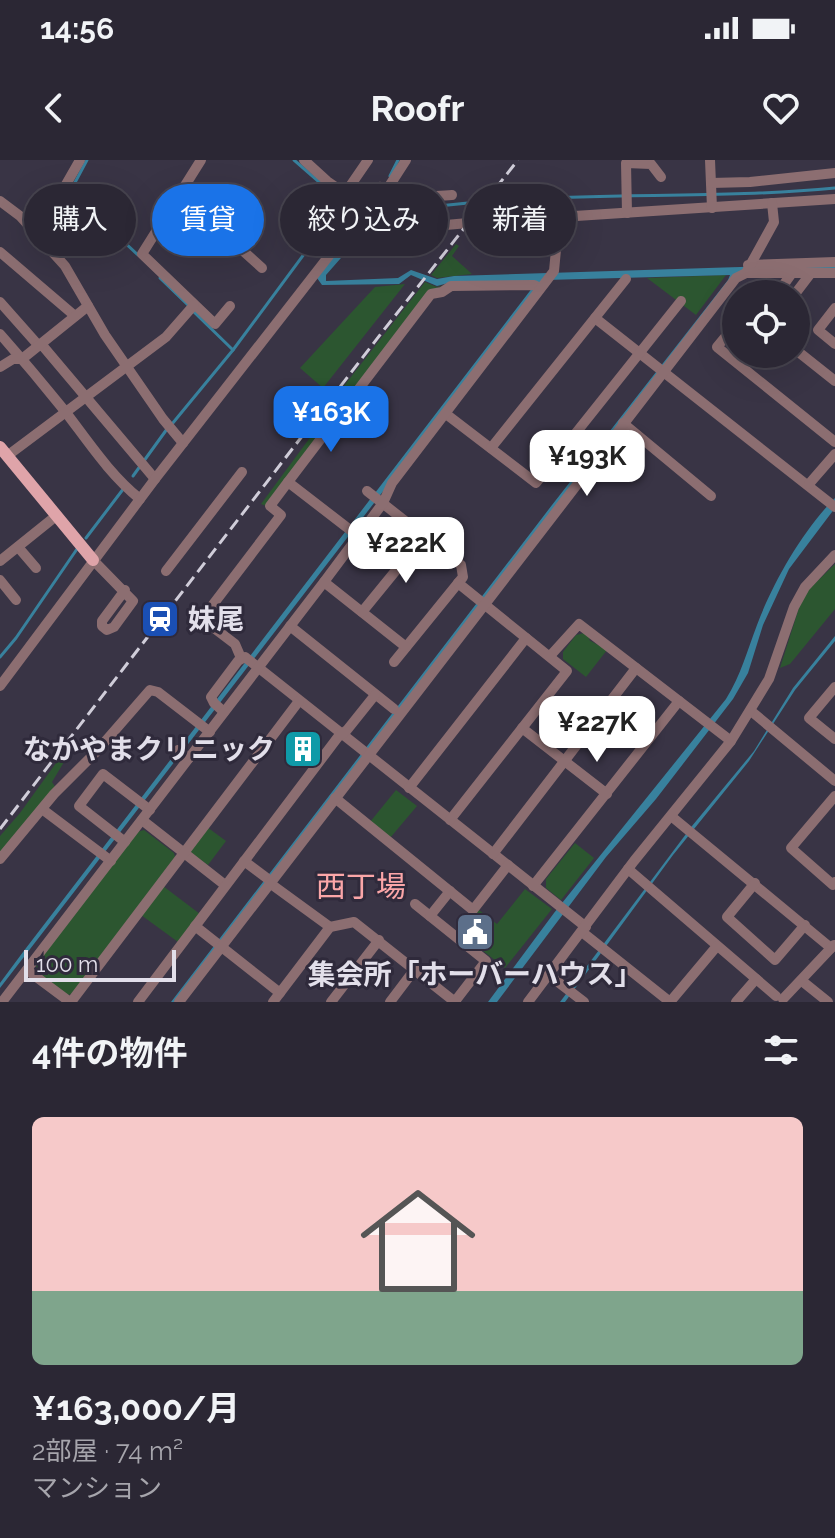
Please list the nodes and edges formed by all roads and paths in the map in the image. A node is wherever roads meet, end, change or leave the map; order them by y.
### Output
1 (80, 160) edge
2 (201, 160) edge
3 (304, 160) edge
4 (368, 160) edge
5 (406, 160) edge
6 (710, 160) edge
7 (626, 162) edge
8 (612, 164) dead end
9 (835, 173) edge
10 (661, 177) dead end
11 (66, 184) edge
12 (186, 184) edge
13 (332, 184) edge
14 (352, 184) edge
15 (391, 184) edge
16 (448, 195) edge
17 (452, 195) dead end
18 (711, 195) junction
19 (835, 199) edge
20 (0, 201) edge
21 (772, 203) junction
22 (627, 213) junction
23 (576, 217) edge
24 (24, 223) edge
25 (152, 238) edge
26 (0, 252) edge
27 (56, 256) edge
28 (249, 256) edge
29 (334, 256) edge
30 (550, 256) edge
31 (835, 262) edge
32 (262, 268) dead end
33 (747, 269) junction
34 (792, 273) junction
35 (811, 273) junction
36 (835, 273) edge
37 (626, 279) dead end
38 (787, 280) edge
39 (806, 280) edge
40 (543, 283) junction
41 (681, 301) dead end
42 (0, 302) edge
43 (88, 306) junction
44 (230, 306) dead end
45 (192, 308) junction
46 (835, 308) edge
47 (75, 316) junction
48 (595, 318) junction
49 (0, 334) edge
50 (835, 344) edge
51 (40, 345) junction
52 (639, 352) junction
53 (22, 359) junction
54 (810, 361) edge
55 (127, 366) junction
56 (0, 367) edge
57 (743, 368) edge
58 (662, 370) junction
59 (835, 381) edge
60 (86, 396) junction
61 (65, 412) junction
62 (446, 414) junction
63 (623, 423) junction
64 (835, 442) edge
65 (183, 443) junction
66 (491, 448) junction
67 (4, 451) edge
68 (835, 454) edge
69 (242, 472) dead end
70 (155, 479) junction
71 (288, 482) junction
72 (809, 484) junction
73 (711, 496) dead end
74 (375, 497) junction
75 (140, 499) junction
76 (833, 505) edge
77 (56, 516) junction
78 (353, 532) junction
79 (424, 536) junction
80 (18, 547) junction
81 (835, 555) edge
82 (93, 560) junction
83 (0, 561) edge
84 (36, 568) dead end
85 (166, 571) dead end
86 (0, 580) edge
87 (324, 582) junction
88 (458, 583) junction
89 (125, 590) dead end
90 (16, 600) dead end
91 (482, 602) junction
92 (362, 612) junction
93 (290, 626) junction
94 (526, 638) junction
95 (406, 647) junction
96 (550, 656) junction
97 (241, 658) junction
98 (394, 662) dead end
99 (259, 667) junction
100 (636, 668) junction
101 (0, 686) edge
102 (835, 687) edge
103 (375, 695) junction
104 (299, 701) junction
105 (679, 701) junction
106 (394, 709) dead end
107 (751, 711) junction
108 (224, 712) junction
109 (522, 728) junction
110 (210, 732) junction
111 (341, 734) junction
112 (835, 739) edge
113 (731, 741) junction
114 (366, 754) junction
115 (566, 760) junction
116 (835, 764) edge
117 (831, 777) edge
118 (409, 788) junction
119 (607, 794) junction
120 (835, 796) edge
121 (335, 798) junction
122 (144, 805) junction
123 (42, 809) junction
124 (671, 816) junction
125 (142, 820) junction
126 (450, 820) junction
127 (119, 837) junction
128 (184, 854) junction
129 (493, 854) junction
130 (104, 856) junction
131 (0, 859) edge
132 (244, 861) junction
133 (508, 865) junction
134 (628, 869) junction
135 (270, 881) junction
136 (835, 882) edge
137 (755, 883) junction
138 (225, 885) junction
139 (533, 886) junction
140 (450, 891) junction
141 (415, 904) dead end
142 (430, 916) junction
143 (805, 925) junction
144 (195, 926) junction
145 (330, 927) junction
146 (584, 930) junction
147 (379, 940) junction
148 (219, 944) junction
149 (828, 944) edge
150 (717, 946) junction
151 (415, 969) junction
152 (27, 970) junction
153 (549, 975) junction
154 (756, 979) junction
155 (802, 981) junction
156 (277, 997) edge
157 (455, 1001) edge
158 (2, 1002) edge
159 (70, 1002) edge
160 (138, 1002) edge
161 (179, 1002) edge
162 (331, 1002) edge
163 (390, 1002) edge
164 (528, 1002) edge
165 (584, 1002) edge
166 (670, 1002) edge
167 (736, 1002) edge
168 (828, 1002) edge

1 - 11 street
2 - 12 street
3 - 13 street
4 - 14 street
5 - 15 street
6 - 18 street
7 - 8 street
7 - 10 street
7 - 22 street
9 - 18 street
16 - 17 street
18 - 21 street
18 - 22 street
19 - 21 street
20 - 24 street
21 - 33 street
22 - 23 street
25 - 45 street
26 - 47 street
27 - 43 street
28 - 32 street
29 - 65 street
30 - 40 street
31 - 33 street
33 - 34 street
33 - 58 street
34 - 35 street
34 - 38 street
35 - 36 street
35 - 39 street
37 - 48 street
40 - 62 street
40 - 71 street
41 - 52 street
42 - 51 street
43 - 47 street
43 - 55 street
44 - 45 street
45 - 55 street
46 - 50 street
47 - 51 street
48 - 52 street
48 - 66 street
49 - 53 street
51 - 53 street
51 - 60 street
52 - 58 street
52 - 66 street
53 - 56 street
53 - 61 street
54 - 59 street
55 - 60 street
55 - 65 street
57 - 64 street
58 - 63 street
58 - 72 street
60 - 61 street
60 - 70 street
61 - 67 street
61 - 75 street
62 - 66 street
62 - 74 street
63 - 73 street
63 - 91 street
65 - 70 street
67 - 77 main road
68 - 72 street
69 - 85 street
70 - 75 street
71 - 78 street
71 - 97 street
72 - 76 street
74 - 78 street
74 - 79 street
75 - 82 street
77 - 80 street
77 - 82 main road
78 - 87 street
79 - 88 street
79 - 92 street
80 - 83 street
80 - 84 street
81 - 107 street
82 - 89 street
82 - 101 street
86 - 90 street
87 - 92 street
87 - 93 street
88 - 91 street
88 - 95 street
91 - 94 street
91 - 114 street
92 - 95 street
93 - 99 street
93 - 103 street
94 - 96 street
94 - 118 street
95 - 98 street
96 - 100 street
96 - 109 street
97 - 99 street
97 - 108 street
99 - 104 street
99 - 108 street
100 - 105 street
100 - 115 street
102 - 112 street
103 - 106 street
103 - 111 street
104 - 111 street
104 - 128 street
105 - 113 street
105 - 119 street
107 - 113 street
107 - 117 street
108 - 110 street
109 - 115 street
109 - 126 street
110 - 122 street
110 - 123 street
111 - 114 street
111 - 132 street
113 - 124 street
114 - 118 street
114 - 121 street
115 - 119 street
115 - 129 street
116 - 117 street
118 - 126 street
119 - 139 street
120 - 136 street
121 - 135 street
121 - 140 street
122 - 125 street
122 - 127 street
123 - 130 street
123 - 131 street
124 - 134 street
124 - 137 street
125 - 127 street
125 - 128 street
126 - 129 street
127 - 130 street
128 - 138 street
128 - 159 street
129 - 133 street
130 - 152 street
132 - 135 street
132 - 138 street
133 - 139 street
133 - 140 street
134 - 146 street
134 - 150 street
135 - 145 street
135 - 148 street
137 - 143 street
137 - 143 street
138 - 144 street
139 - 146 street
140 - 142 street
141 - 142 street
142 - 157 street
143 - 149 street
144 - 148 street
144 - 160 street
145 - 147 street
145 - 156 street
146 - 153 street
146 - 166 street
147 - 151 street
147 - 162 street
148 - 156 street
148 - 161 street
149 - 155 street
150 - 154 street
150 - 166 street
151 - 157 street
151 - 163 street
152 - 158 street
152 - 159 street
153 - 164 street
153 - 165 street
154 - 155 street
154 - 167 street
155 - 168 street

